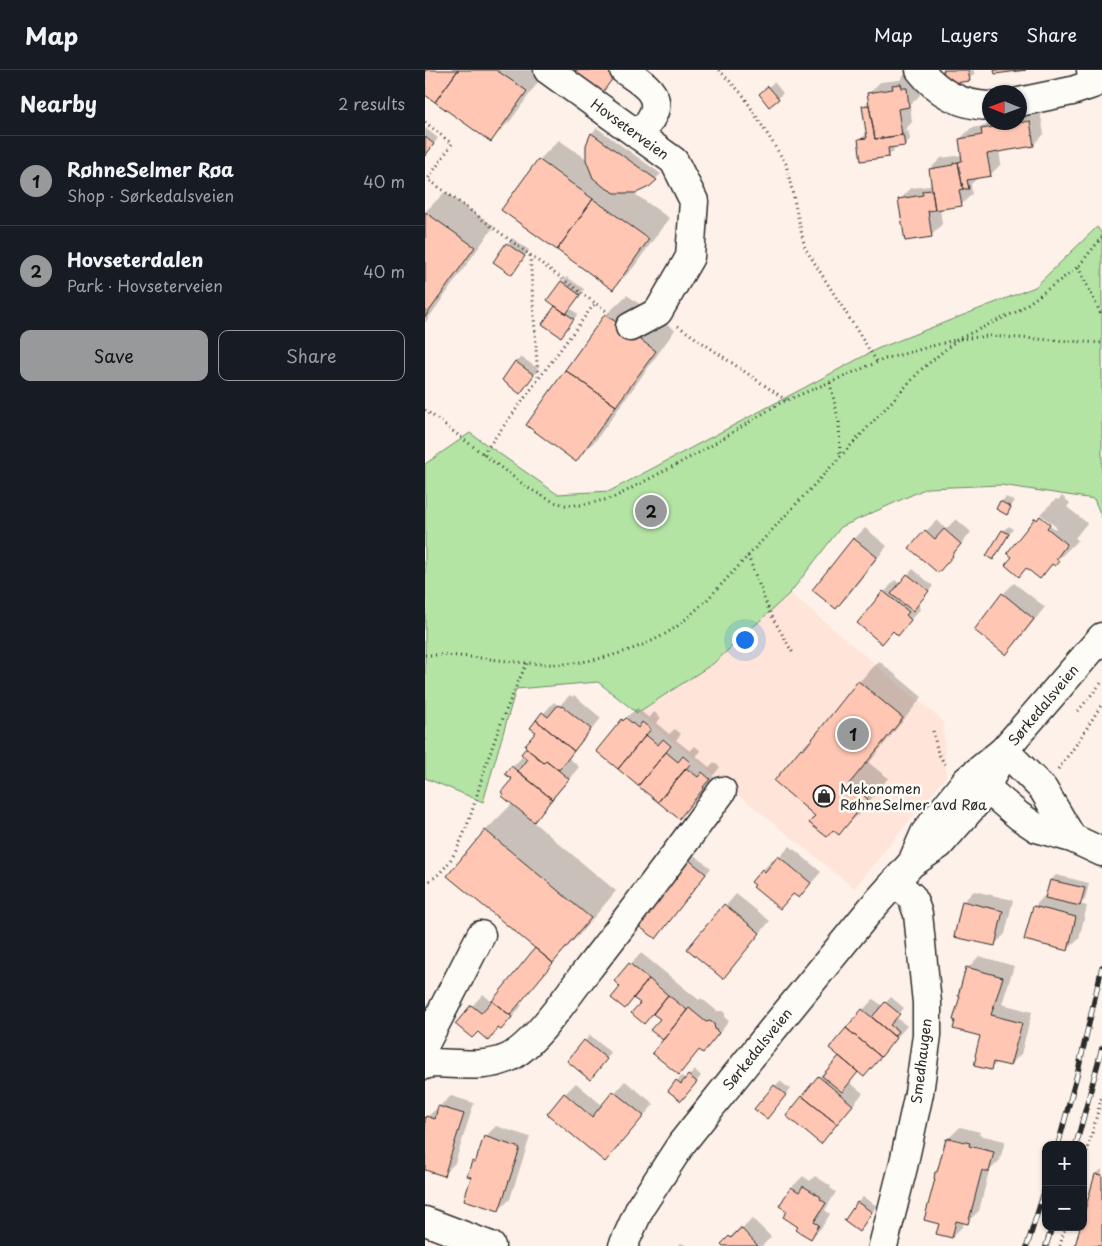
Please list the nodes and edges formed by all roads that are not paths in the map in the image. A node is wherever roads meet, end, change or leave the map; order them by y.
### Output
1 (547, 70) edge
2 (624, 70) edge
3 (920, 70) edge
4 (1092, 77) edge
5 (1027, 100) edge
6 (982, 105) edge
7 (639, 136) junction
8 (630, 327) dead end
9 (1102, 637) edge
10 (1004, 750) junction
11 (969, 779) junction
12 (722, 790) dead end
13 (1072, 838) junction
14 (1102, 852) edge
15 (903, 873) junction
16 (481, 935) dead end
17 (425, 1044) edge
18 (425, 1065) edge
19 (425, 1222) edge
20 (491, 1246) edge
21 (623, 1246) edge
22 (883, 1246) edge

1 - 7 street, Hovseterveien
2 - 7 street
3 - 6 street
4 - 5 street
7 - 8 street, Hovseterveien
9 - 10 street, Sørkedalsveien
10 - 11 street, Sørkedalsveien
10 - 13 street
11 - 13 street
11 - 15 street, Sørkedalsveien
12 - 18 street
13 - 14 street
15 - 21 street, Sørkedalsveien
15 - 22 street, Smedhaugen
16 - 17 street
19 - 20 street

